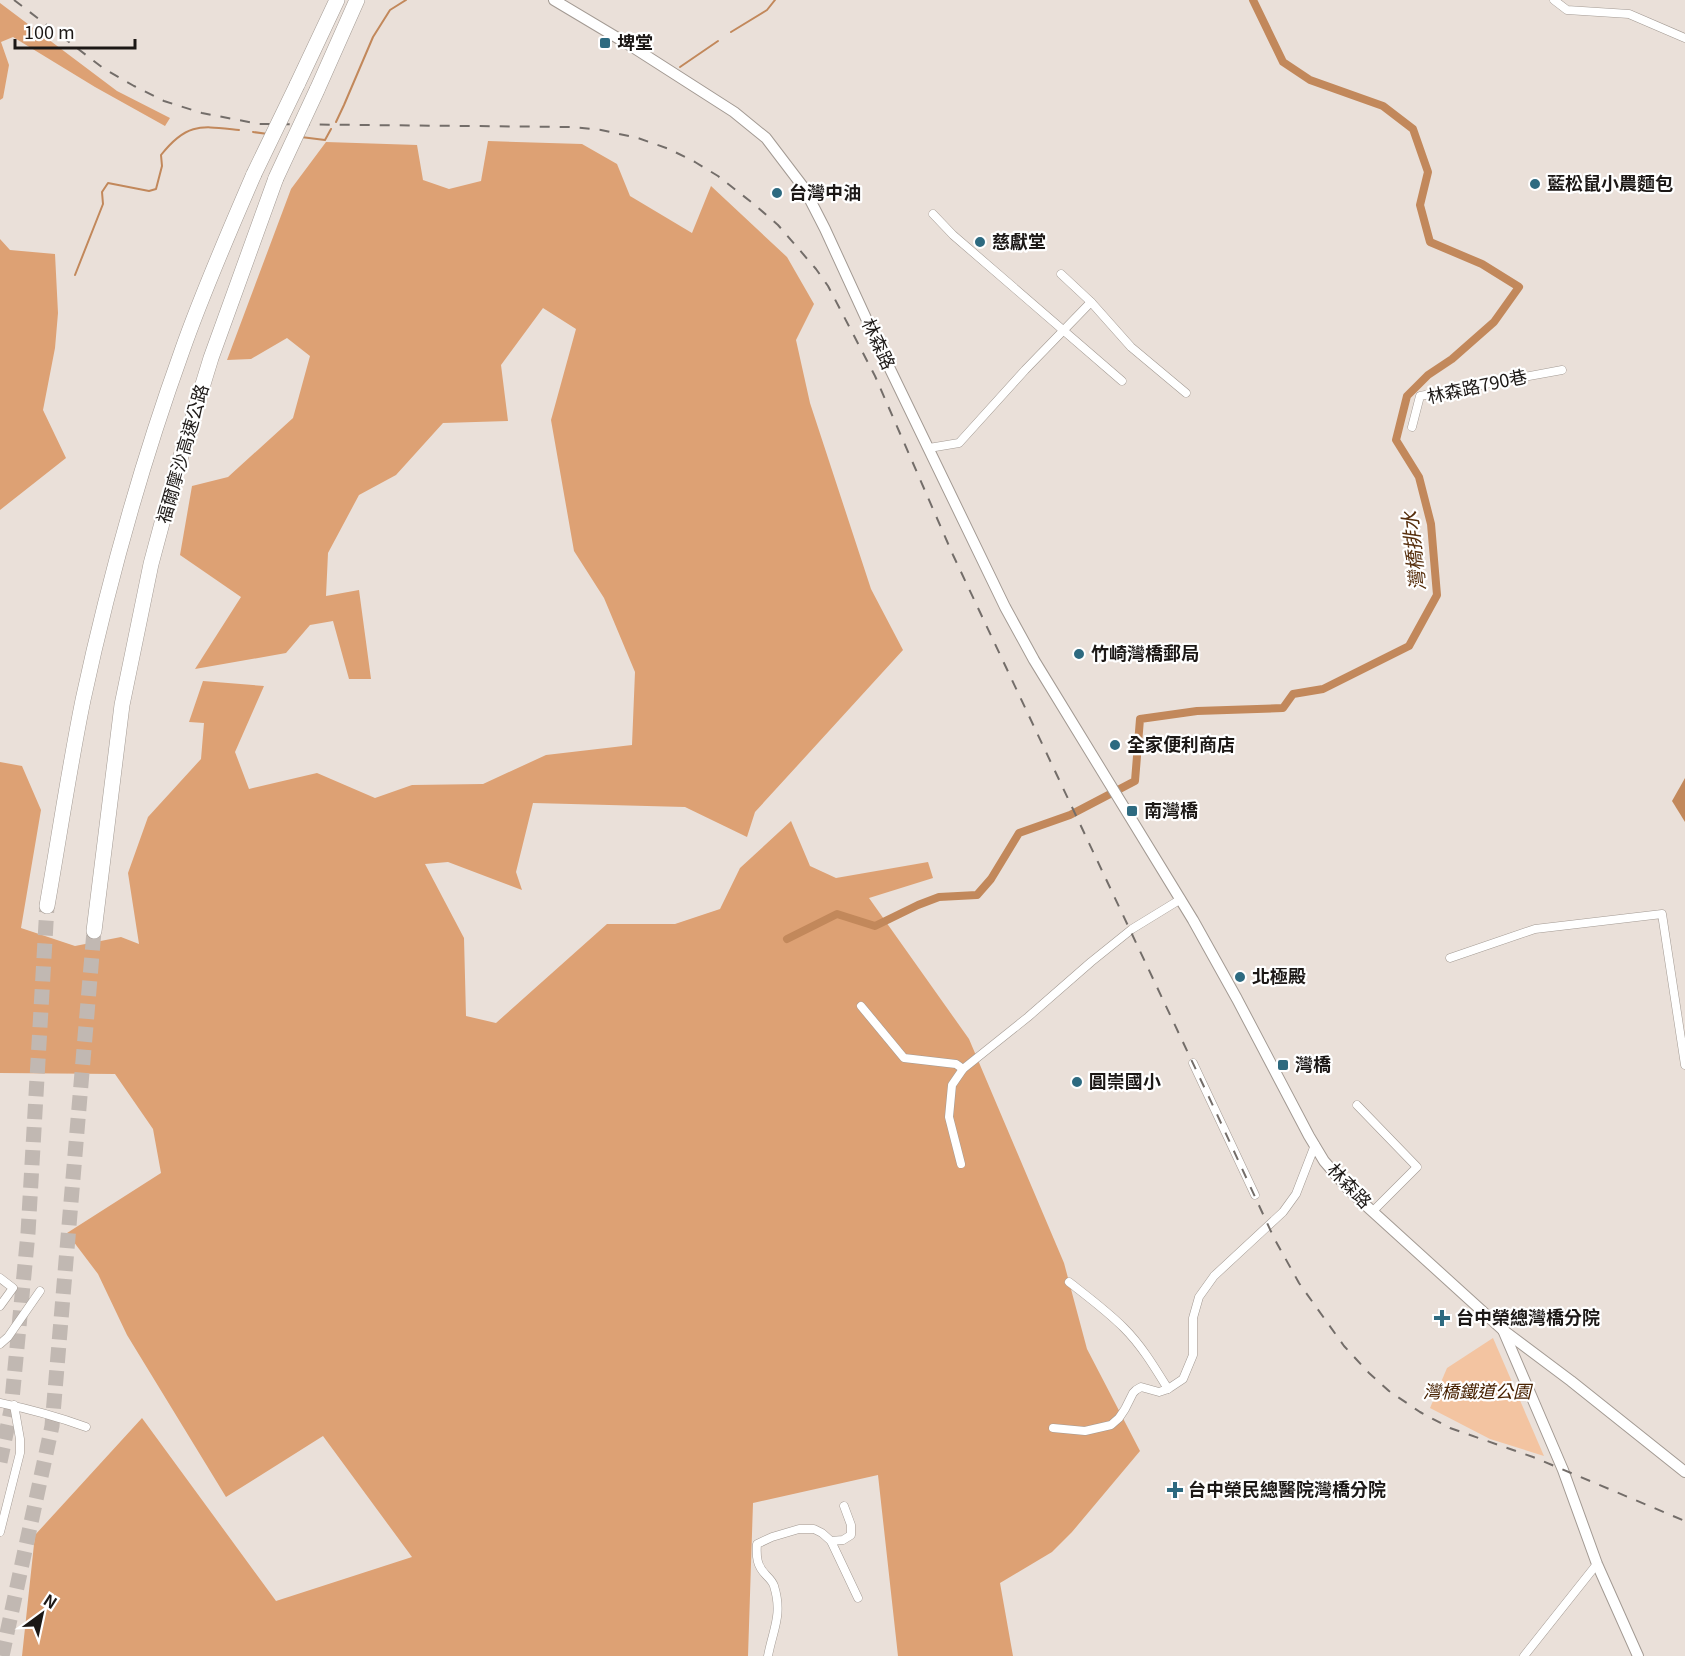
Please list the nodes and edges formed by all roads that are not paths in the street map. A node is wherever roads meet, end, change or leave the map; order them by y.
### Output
1 (337, 0) edge
2 (357, 0) edge
3 (554, 0) edge
4 (1554, 0) edge
5 (1685, 38) edge
6 (933, 214) dead end
7 (1061, 274) dead end
8 (1091, 302) junction
9 (1064, 330) junction
10 (1562, 370) dead end
11 (1122, 381) dead end
12 (1186, 393) dead end
13 (1412, 427) dead end
14 (929, 448) junction
15 (1181, 900) junction
16 (47, 906) tunnel mouth
17 (94, 932) tunnel mouth
18 (1450, 958) dead end
19 (861, 1006) dead end
20 (1193, 1063) dead end
21 (1685, 1065) edge
22 (963, 1069) junction
23 (1357, 1105) dead end
24 (1315, 1145) junction
25 (961, 1164) dead end
26 (1255, 1195) dead end
27 (1373, 1211) junction
28 (0, 1278) edge
29 (1069, 1282) dead end
30 (40, 1291) dead end
31 (0, 1306) edge
32 (1503, 1330) junction
33 (0, 1344) edge
34 (1168, 1389) junction
35 (0, 1403) edge
36 (14, 1405) junction
37 (86, 1427) dead end
38 (1053, 1428) dead end
39 (1685, 1472) edge
40 (844, 1506) dead end
41 (0, 1532) edge
42 (831, 1541) junction
43 (1597, 1563) junction
44 (858, 1598) dead end
45 (768, 1656) edge
46 (1524, 1656) edge
47 (1638, 1656) edge

1 - 16 highway, 福爾摩沙高速公路, bridge
2 - 17 highway, 福爾摩沙高速公路, bridge
3 - 14 main road, 林森路
4 - 5 street
6 - 9 street
7 - 8 street
8 - 9 street
8 - 12 street
9 - 11 street
9 - 14 street
10 - 13 street, 林森路790巷
14 - 15 main road, 林森路
15 - 22 street
15 - 24 main road, 林森路
18 - 21 street
19 - 22 street
20 - 26 street
22 - 25 street
23 - 27 street
24 - 27 main road, 林森路
24 - 34 street
27 - 32 main road, 林森路
28 - 31 street
29 - 34 street
30 - 33 street
32 - 39 main road, 林森路
32 - 43 main road
34 - 38 street
35 - 36 street
36 - 37 street
36 - 41 street
40 - 42 street
42 - 44 street
42 - 45 street
43 - 46 street
43 - 47 main road

